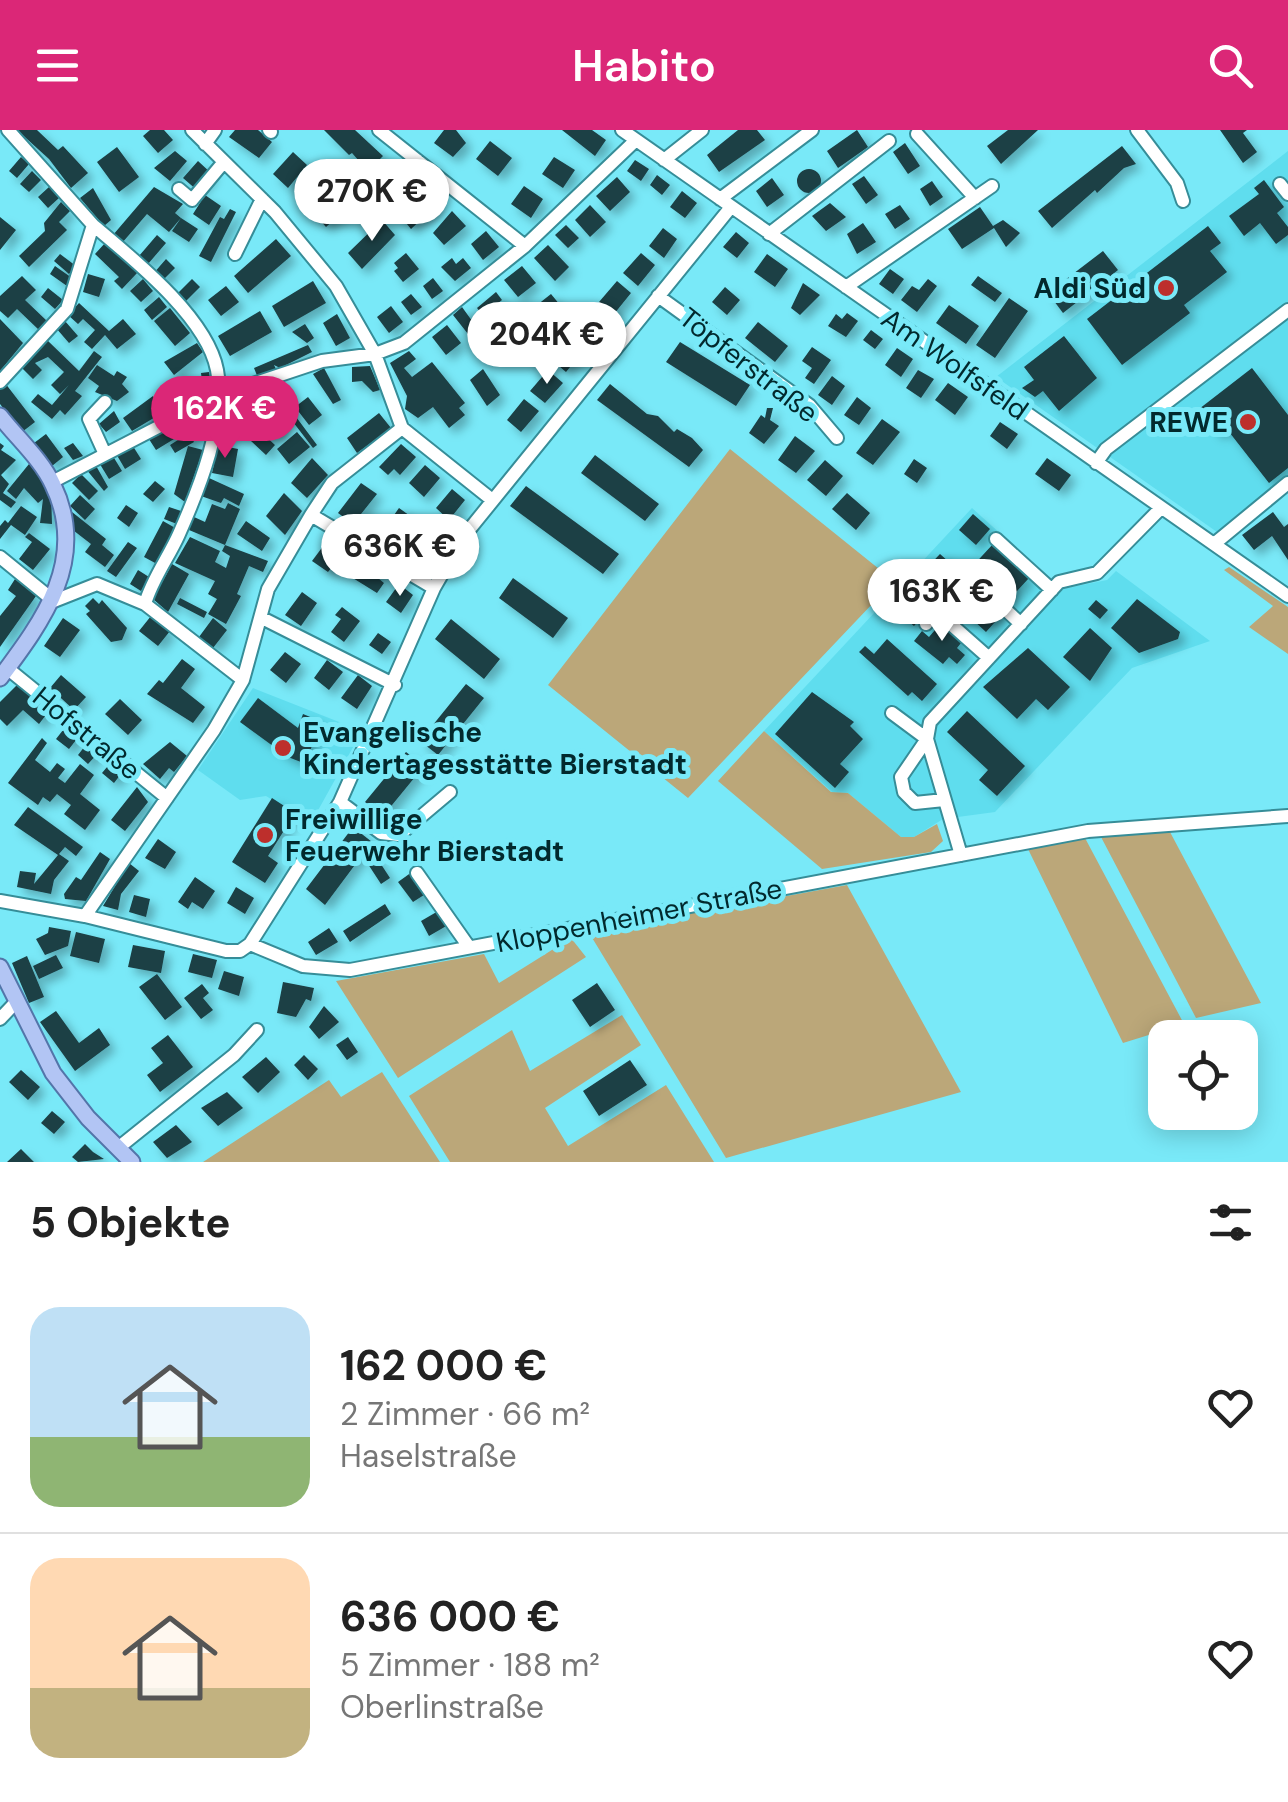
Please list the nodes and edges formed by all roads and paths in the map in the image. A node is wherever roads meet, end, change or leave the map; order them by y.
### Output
1 (8, 130) edge
2 (192, 130) edge
3 (215, 130) edge
4 (378, 130) edge
5 (622, 130) edge
6 (702, 130) edge
7 (812, 130) edge
8 (1138, 130) edge
9 (917, 134) dead end
10 (636, 140) junction
11 (889, 141) dead end
12 (204, 144) junction
13 (417, 160) junction
14 (664, 160) junction
15 (224, 163) junction
16 (992, 186) dead end
17 (179, 189) dead end
18 (975, 198) junction
19 (262, 200) junction
20 (375, 201) dead end
21 (1183, 201) dead end
22 (725, 203) junction
23 (93, 225) junction
24 (769, 234) junction
25 (525, 246) junction
26 (235, 254) dead end
27 (846, 288) junction
28 (658, 296) junction
29 (1288, 310) edge
30 (375, 354) junction
31 (0, 382) edge
32 (220, 396) junction
33 (105, 402) dead end
34 (0, 416) edge
35 (402, 428) junction
36 (837, 438) dead end
37 (104, 452) junction
38 (1096, 462) junction
39 (52, 482) junction
40 (1288, 483) edge
41 (491, 499) junction
42 (1160, 508) junction
43 (311, 516) junction
44 (996, 539) dead end
45 (1214, 544) junction
46 (0, 557) edge
47 (434, 588) junction
48 (1052, 590) junction
49 (1288, 596) edge
50 (940, 600) dead end
51 (54, 601) junction
52 (146, 604) junction
53 (262, 618) junction
54 (926, 624) dead end
55 (1021, 624) junction
56 (989, 658) junction
57 (4, 673) edge
58 (243, 680) junction
59 (395, 685) junction
60 (892, 713) dead end
61 (927, 740) junction
62 (450, 792) dead end
63 (168, 798) junction
64 (944, 800) junction
65 (340, 802) junction
66 (1288, 816) edge
67 (961, 855) junction
68 (417, 873) dead end
69 (0, 901) edge
70 (84, 916) junction
71 (250, 944) junction
72 (468, 947) junction
73 (0, 967) edge
74 (17, 1001) junction
75 (0, 1020) edge
76 (257, 1030) dead end
77 (118, 1148) junction
78 (132, 1162) edge

1 - 23 street
2 - 12 street
3 - 12 street
4 - 13 street
5 - 10 street, Am Wolfsfeld
6 - 14 street
7 - 22 street
8 - 21 street
9 - 18 street
10 - 14 street, Am Wolfsfeld
10 - 25 street
11 - 24 street
12 - 15 street
13 - 20 street
13 - 25 street
14 - 22 street, Am Wolfsfeld
15 - 17 street
15 - 19 street
16 - 18 street
18 - 27 street
19 - 26 street
19 - 30 street
22 - 24 street, Am Wolfsfeld
22 - 28 street
23 - 31 street
23 - 32 street
24 - 27 street, Am Wolfsfeld
25 - 30 street
27 - 38 street, Am Wolfsfeld
28 - 36 street, Töpferstraße
28 - 41 street
29 - 38 street
30 - 32 street
30 - 35 street
32 - 37 street
32 - 52 street
33 - 37 street
34 - 39 main road
35 - 41 street
35 - 43 street
37 - 39 street
38 - 42 street, Am Wolfsfeld
39 - 51 main road
40 - 45 street
41 - 47 street
42 - 45 street, Am Wolfsfeld
42 - 48 street
43 - 47 street
43 - 53 street
44 - 48 street
45 - 49 street, Am Wolfsfeld
46 - 51 street
47 - 59 street
48 - 55 street
50 - 55 street
51 - 52 street
51 - 57 main road
52 - 58 street
53 - 58 street
53 - 59 street
54 - 56 street
55 - 56 street
56 - 61 street
57 - 63 street, Hofstraße
58 - 63 street
59 - 65 street
60 - 61 street
61 - 64 street
61 - 64 street
62 - 65 street
63 - 70 street
64 - 67 street
65 - 71 street
66 - 67 street, Kloppenheimer Straße
67 - 72 street, Kloppenheimer Straße
68 - 72 street
69 - 70 street, Kloppenheimer Straße
70 - 71 street, Kloppenheimer Straße
71 - 72 street, Kloppenheimer Straße
73 - 74 main road
74 - 75 street
74 - 77 main road
76 - 77 street
77 - 78 main road

